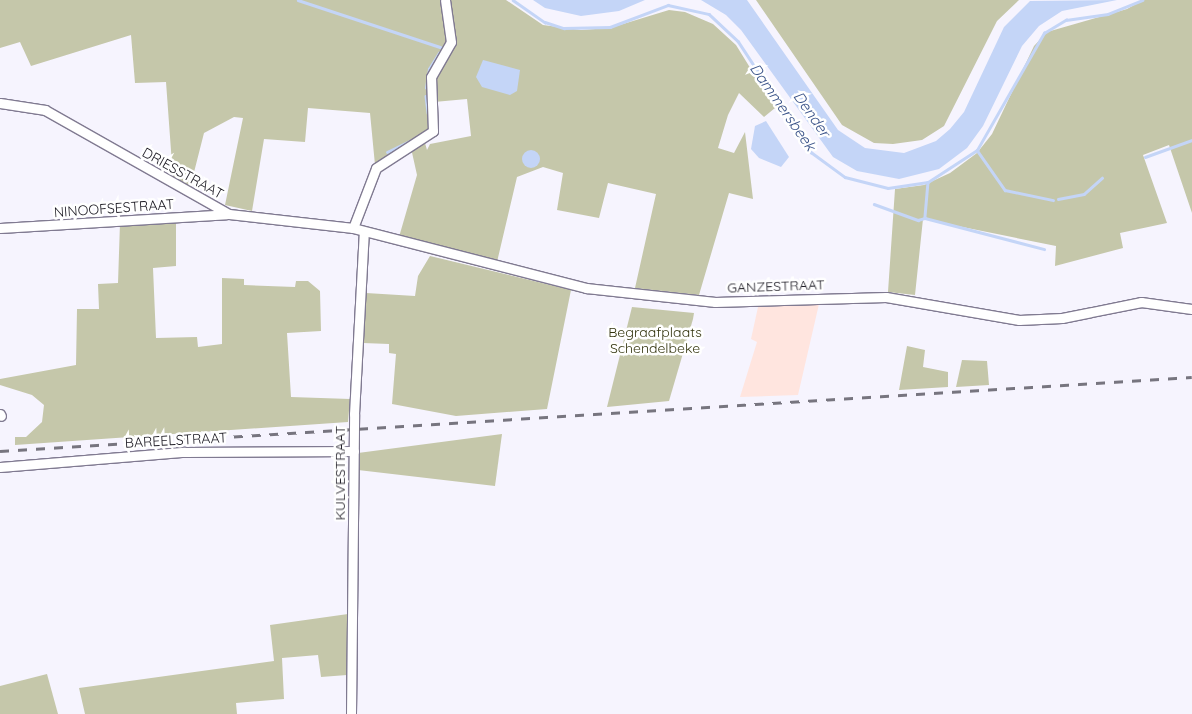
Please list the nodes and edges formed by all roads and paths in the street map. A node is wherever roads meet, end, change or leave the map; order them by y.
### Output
1 (445, 0) edge
2 (0, 102) edge
3 (229, 214) junction
4 (0, 228) edge
5 (353, 228) junction
6 (364, 232) junction
7 (1192, 310) edge
8 (354, 451) junction
9 (0, 467) edge
10 (350, 714) edge

1 - 5 street
2 - 3 street, DRIESSTRAAT
3 - 4 street, NINOOFSESTRAAT
3 - 5 street, DRIESSTRAAT
5 - 6 street, DRIESSTRAAT
6 - 7 street, GANZESTRAAT
6 - 8 street, KULVESTRAAT
8 - 9 street, BAREELSTRAAT
8 - 10 street, KULVESTRAAT

